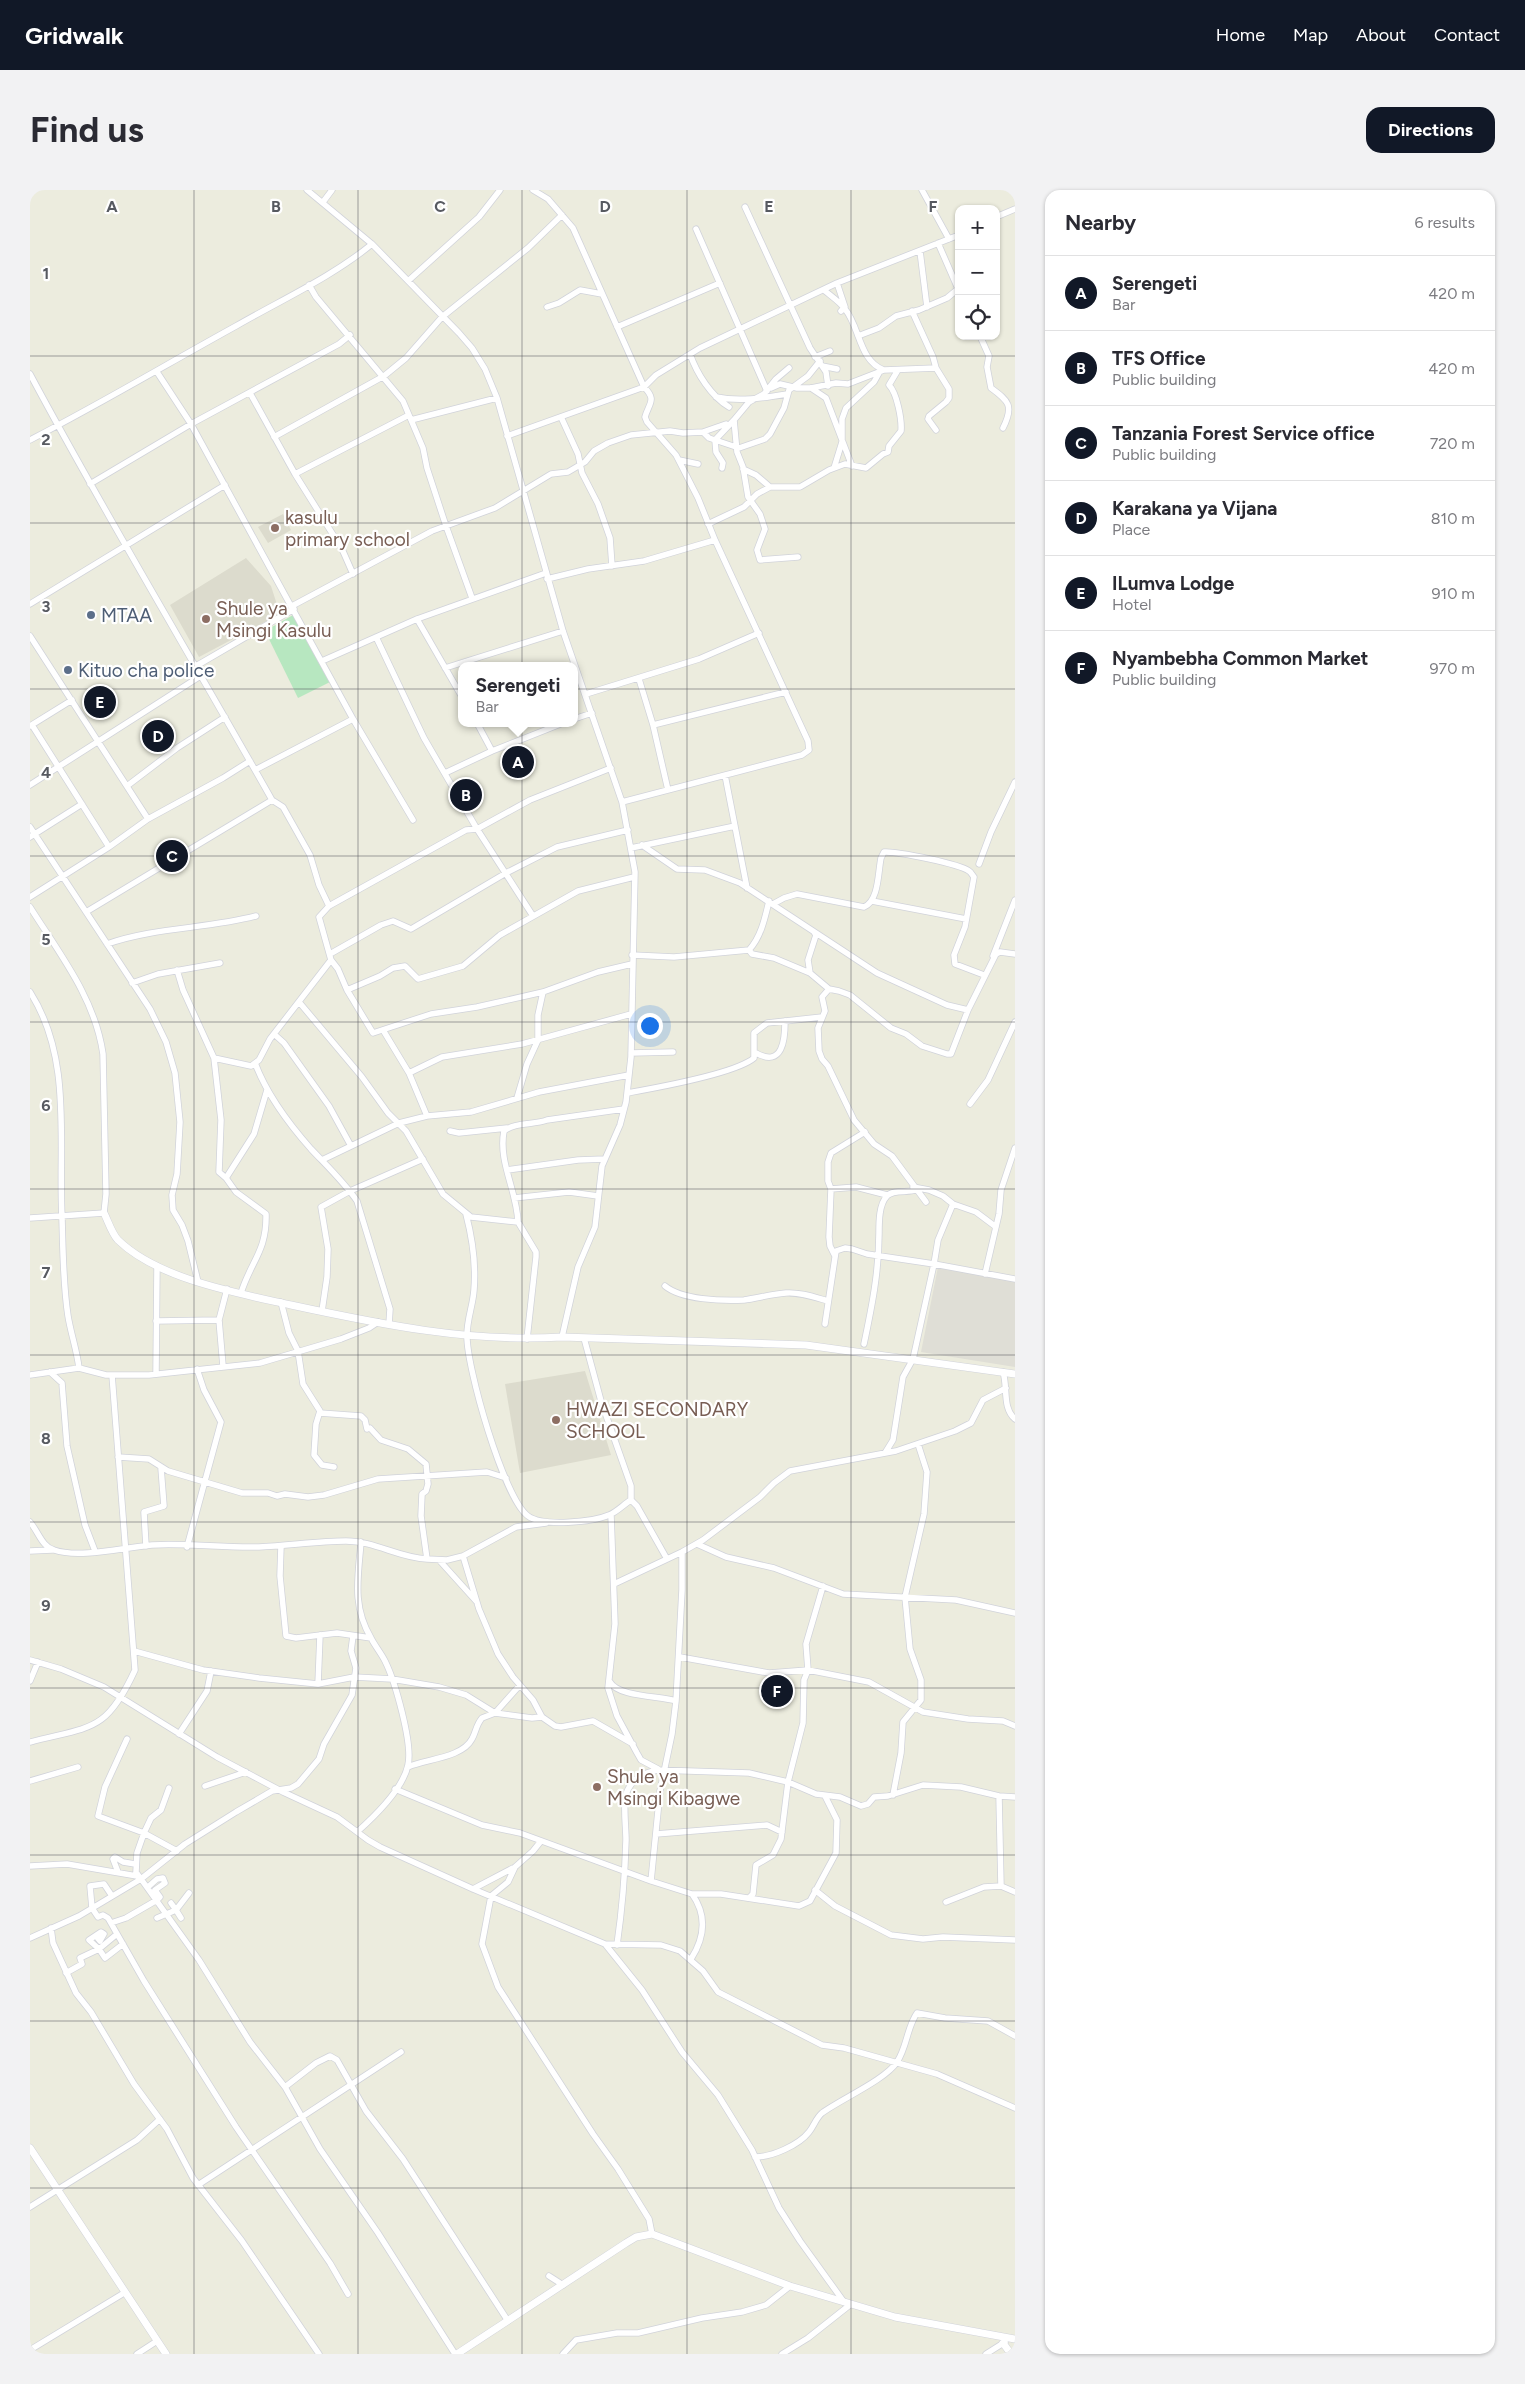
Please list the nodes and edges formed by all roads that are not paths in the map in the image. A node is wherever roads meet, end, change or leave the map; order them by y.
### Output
1 (308, 190) edge
2 (332, 190) edge
3 (500, 190) edge
4 (533, 190) edge
5 (922, 190) edge
6 (323, 202) junction
7 (745, 207) dead end
8 (1015, 209) edge
9 (562, 215) junction
10 (1000, 215) edge
11 (696, 229) dead end
12 (955, 236) edge
13 (948, 239) junction
14 (938, 243) junction
15 (372, 244) junction
16 (920, 251) junction
17 (408, 281) junction
18 (720, 283) junction
19 (837, 283) junction
20 (955, 283) edge
21 (309, 285) junction
22 (825, 291) junction
23 (955, 292) edge
24 (602, 294) junction
25 (791, 305) junction
26 (927, 306) junction
27 (548, 307) dead end
28 (843, 309) junction
29 (912, 312) junction
30 (442, 317) junction
31 (617, 327) junction
32 (741, 329) junction
33 (350, 335) junction
34 (858, 336) junction
35 (982, 340) edge
36 (830, 351) dead end
37 (690, 354) junction
38 (820, 361) junction
39 (789, 368) dead end
40 (936, 368) junction
41 (837, 369) dead end
42 (898, 370) junction
43 (157, 372) junction
44 (882, 372) junction
45 (30, 374) edge
46 (797, 375) dead end
47 (384, 376) junction
48 (802, 380) junction
49 (779, 381) junction
50 (828, 386) junction
51 (644, 387) junction
52 (794, 388) junction
53 (810, 388) junction
54 (769, 389) junction
55 (250, 393) junction
56 (787, 394) junction
57 (716, 397) junction
58 (497, 398) junction
59 (753, 400) junction
60 (729, 408) dead end
61 (561, 417) junction
62 (410, 418) junction
63 (734, 420) junction
64 (191, 424) junction
65 (58, 426) junction
66 (1003, 428) dead end
67 (936, 430) dead end
68 (703, 432) junction
69 (657, 433) junction
70 (507, 436) junction
71 (274, 437) junction
72 (30, 440) edge
73 (715, 440) junction
74 (842, 442) junction
75 (738, 448) junction
76 (679, 460) junction
77 (698, 464) dead end
78 (580, 465) junction
79 (852, 466) junction
80 (722, 468) dead end
81 (834, 468) junction
82 (744, 469) junction
83 (295, 474) junction
84 (90, 484) junction
85 (225, 485) junction
86 (770, 487) junction
87 (522, 491) junction
88 (751, 500) junction
89 (708, 524) junction
90 (446, 526) junction
91 (715, 540) junction
92 (124, 545) junction
93 (798, 557) dead end
94 (612, 566) junction
95 (353, 574) junction
96 (546, 576) junction
97 (472, 598) junction
98 (30, 604) edge
99 (293, 608) junction
100 (417, 619) junction
101 (563, 631) junction
102 (759, 633) junction
103 (30, 636) edge
104 (376, 637) junction
105 (322, 661) junction
106 (464, 662) edge
107 (574, 662) edge
108 (458, 664) edge
109 (196, 666) junction
110 (445, 668) junction
111 (578, 672) edge
112 (202, 675) junction
113 (639, 679) junction
114 (458, 691) edge
115 (786, 692) junction
116 (586, 694) junction
117 (72, 700) junction
118 (592, 713) junction
119 (225, 717) junction
120 (578, 718) edge
121 (353, 719) junction
122 (653, 725) junction
123 (31, 726) edge
124 (478, 727) edge
125 (553, 727) edge
126 (98, 741) junction
127 (492, 751) junction
128 (250, 761) junction
129 (59, 766) junction
130 (611, 768) junction
131 (255, 770) junction
132 (445, 773) junction
133 (725, 775) junction
134 (1015, 782) edge
135 (30, 785) edge
136 (127, 786) junction
137 (668, 790) junction
138 (272, 800) junction
139 (622, 802) junction
140 (82, 804) junction
141 (148, 818) junction
142 (414, 820) dead end
143 (735, 826) junction
144 (30, 827) edge
145 (478, 829) junction
146 (628, 830) junction
147 (32, 835) edge
148 (642, 845) junction
149 (109, 847) junction
150 (631, 848) junction
151 (979, 864) dead end
152 (506, 873) junction
153 (63, 876) junction
154 (634, 877) junction
155 (747, 888) junction
156 (30, 897) edge
157 (1015, 900) edge
158 (872, 901) junction
159 (771, 903) junction
160 (30, 906) edge
161 (329, 906) junction
162 (86, 912) junction
163 (256, 916) dead end
164 (533, 916) junction
165 (966, 919) junction
166 (813, 930) junction
167 (107, 944) junction
168 (749, 950) junction
169 (632, 954) junction
170 (1015, 954) edge
171 (330, 957) junction
172 (991, 960) junction
173 (220, 963) dead end
174 (632, 964) junction
175 (177, 970) junction
176 (810, 973) junction
177 (984, 975) junction
178 (132, 983) junction
179 (829, 989) junction
180 (347, 990) junction
181 (30, 992) edge
182 (543, 992) junction
183 (299, 1002) junction
184 (968, 1010) junction
185 (631, 1014) junction
186 (822, 1017) junction
187 (785, 1021) junction
188 (1015, 1022) edge
189 (383, 1030) junction
190 (274, 1034) junction
191 (538, 1040) junction
192 (673, 1052) dead end
193 (631, 1053) junction
194 (756, 1053) junction
195 (214, 1058) junction
196 (255, 1063) junction
197 (409, 1073) junction
198 (629, 1075) junction
199 (267, 1090) junction
200 (627, 1093) junction
201 (517, 1098) junction
202 (970, 1104) dead end
203 (624, 1109) junction
204 (427, 1116) junction
205 (399, 1124) junction
206 (509, 1127) junction
207 (450, 1131) dead end
208 (865, 1132) junction
209 (351, 1146) junction
210 (1015, 1148) edge
211 (423, 1159) junction
212 (322, 1160) junction
213 (605, 1160) junction
214 (507, 1170) junction
215 (226, 1178) junction
216 (915, 1188) junction
217 (831, 1189) junction
218 (350, 1191) junction
219 (887, 1195) junction
220 (598, 1196) junction
221 (514, 1198) junction
222 (926, 1202) dead end
223 (953, 1204) junction
224 (104, 1213) junction
225 (466, 1214) junction
226 (62, 1216) junction
227 (30, 1218) edge
228 (518, 1222) junction
229 (996, 1227) junction
230 (879, 1255) junction
231 (835, 1256) junction
232 (934, 1264) junction
233 (157, 1266) junction
234 (985, 1274) junction
235 (1015, 1279) edge
236 (198, 1282) junction
237 (665, 1286) dead end
238 (227, 1289) junction
239 (241, 1293) junction
240 (828, 1301) junction
241 (281, 1302) junction
242 (322, 1311) junction
243 (156, 1320) junction
244 (218, 1320) junction
245 (378, 1322) junction
246 (389, 1324) junction
247 (825, 1324) dead end
248 (467, 1335) junction
249 (562, 1337) junction
250 (584, 1338) junction
251 (527, 1339) junction
252 (864, 1344) dead end
253 (298, 1351) junction
254 (913, 1359) junction
255 (223, 1366) junction
256 (79, 1368) junction
257 (196, 1369) junction
258 (50, 1372) junction
259 (1004, 1372) junction
260 (156, 1374) junction
261 (1015, 1374) edge
262 (30, 1375) edge
263 (112, 1375) junction
264 (1006, 1388) junction
265 (320, 1413) junction
266 (1015, 1419) edge
267 (918, 1444) junction
268 (886, 1453) junction
269 (118, 1457) junction
270 (334, 1467) dead end
271 (161, 1468) junction
272 (427, 1476) junction
273 (506, 1478) junction
274 (204, 1482) junction
275 (631, 1500) junction
276 (611, 1515) junction
277 (30, 1522) edge
278 (549, 1523) junction
279 (361, 1542) junction
280 (697, 1544) junction
281 (146, 1546) junction
282 (280, 1546) junction
283 (187, 1547) junction
284 (126, 1548) junction
285 (52, 1550) junction
286 (30, 1551) edge
287 (95, 1551) junction
288 (682, 1552) junction
289 (463, 1556) junction
290 (427, 1559) junction
291 (667, 1559) junction
292 (439, 1560) junction
293 (614, 1584) junction
294 (823, 1586) junction
295 (904, 1597) junction
296 (478, 1603) junction
297 (1015, 1613) edge
298 (320, 1635) junction
299 (353, 1636) junction
300 (371, 1638) junction
301 (134, 1652) junction
302 (680, 1657) junction
303 (30, 1660) edge
304 (38, 1662) junction
305 (808, 1670) junction
306 (211, 1671) junction
307 (354, 1677) junction
308 (392, 1679) junction
309 (30, 1681) edge
310 (610, 1682) junction
311 (318, 1684) junction
312 (520, 1685) junction
313 (122, 1697) junction
314 (676, 1700) junction
315 (916, 1708) junction
316 (495, 1713) junction
317 (542, 1717) junction
318 (1015, 1726) edge
319 (179, 1734) junction
320 (127, 1739) dead end
321 (30, 1742) edge
322 (633, 1744) junction
323 (78, 1767) dead end
324 (408, 1767) junction
325 (658, 1770) junction
326 (246, 1772) junction
327 (30, 1781) edge
328 (788, 1782) junction
329 (661, 1785) junction
330 (205, 1786) dead end
331 (169, 1788) dead end
332 (395, 1789) junction
333 (280, 1790) junction
334 (893, 1795) junction
335 (825, 1796) junction
336 (999, 1796) junction
337 (1015, 1797) edge
338 (357, 1832) junction
339 (782, 1832) junction
340 (144, 1833) junction
341 (656, 1834) junction
342 (541, 1842) junction
343 (176, 1851) junction
344 (135, 1864) junction
345 (30, 1866) edge
346 (515, 1867) junction
347 (624, 1870) junction
348 (118, 1872) junction
349 (141, 1879) junction
350 (651, 1881) junction
351 (1001, 1886) junction
352 (148, 1888) junction
353 (473, 1889) junction
354 (815, 1890) junction
355 (1015, 1892) edge
356 (189, 1893) dead end
357 (692, 1894) junction
358 (112, 1896) junction
359 (491, 1896) junction
360 (750, 1897) junction
361 (157, 1900) junction
362 (946, 1902) dead end
363 (171, 1903) dead end
364 (92, 1908) junction
365 (176, 1910) junction
366 (166, 1914) junction
367 (157, 1918) dead end
368 (181, 1918) dead end
369 (111, 1924) junction
370 (173, 1924) junction
371 (51, 1928) junction
372 (166, 1929) dead end
373 (117, 1934) junction
374 (96, 1936) dead end
375 (30, 1938) edge
376 (1015, 1940) edge
377 (123, 1944) junction
378 (605, 1944) junction
379 (617, 1945) junction
380 (98, 1950) junction
381 (691, 1959) junction
382 (66, 1973) junction
383 (1015, 2036) edge
384 (402, 2052) dead end
385 (897, 2063) junction
386 (352, 2084) junction
387 (285, 2087) junction
388 (1015, 2108) edge
389 (301, 2117) junction
390 (160, 2120) junction
391 (30, 2148) edge
392 (252, 2150) junction
393 (755, 2157) junction
394 (198, 2185) junction
395 (57, 2189) junction
396 (30, 2208) edge
397 (652, 2234) junction
398 (549, 2276) dead end
399 (563, 2284) junction
400 (790, 2286) junction
401 (124, 2293) junction
402 (348, 2294) dead end
403 (847, 2303) junction
404 (508, 2321) junction
405 (1013, 2339) edge
406 (157, 2341) junction
407 (1003, 2343) junction
408 (30, 2350) edge
409 (137, 2354) edge
410 (166, 2354) edge
411 (319, 2354) edge
412 (456, 2354) edge
413 (564, 2354) edge
414 (782, 2354) edge
415 (986, 2354) edge
416 (1011, 2354) edge

1 - 6 street
2 - 6 street
3 - 17 street
4 - 9 street
5 - 13 street
6 - 15 street
7 - 25 street
8 - 10 street
9 - 24 street
9 - 30 street
11 - 18 street
12 - 13 street
13 - 14 street
14 - 16 street
14 - 20 street
15 - 17 street
15 - 21 street
16 - 19 street
16 - 26 street
17 - 30 street
18 - 31 street
18 - 32 street
19 - 22 street
19 - 28 street
21 - 33 street
21 - 43 street
22 - 25 street
22 - 28 street
23 - 26 street
24 - 27 street
24 - 31 street
25 - 32 street
25 - 38 street
26 - 29 street
28 - 34 street
29 - 34 street
29 - 40 street
30 - 47 street
30 - 58 street
31 - 51 street
32 - 37 street
32 - 54 street
33 - 47 street
33 - 55 street
34 - 44 street
35 - 66 street
36 - 38 street
37 - 51 street
37 - 57 street
38 - 41 street
38 - 48 street
38 - 50 street
39 - 49 street
40 - 42 street
40 - 67 street
42 - 44 street
42 - 79 street
43 - 64 street
43 - 65 street
44 - 50 street
44 - 74 street
45 - 65 street
46 - 48 street
47 - 62 street
47 - 71 street
48 - 52 street
48 - 53 street
49 - 52 street
49 - 54 street
50 - 53 street
51 - 61 street
51 - 69 street
52 - 53 street
52 - 56 street
53 - 74 street
54 - 59 street
55 - 64 street
55 - 71 street
56 - 59 street
56 - 75 street
57 - 59 street
57 - 60 street
58 - 62 street
58 - 70 street
59 - 63 street
61 - 70 street
61 - 78 street
62 - 83 street
62 - 90 street
63 - 68 street
63 - 73 street
63 - 75 street
64 - 84 street
64 - 85 street
65 - 72 street
65 - 84 street
68 - 69 street
68 - 73 street
69 - 76 street
69 - 78 street
70 - 87 street
71 - 83 street
73 - 75 street
73 - 80 street
74 - 79 street
74 - 81 street
75 - 82 street
76 - 77 street
76 - 89 street
78 - 87 street
78 - 94 street
79 - 81 street
81 - 86 street
82 - 86 street
82 - 88 street
83 - 95 street
84 - 92 street
85 - 92 street
85 - 99 street
86 - 88 street
87 - 90 street
87 - 96 street
88 - 89 street
88 - 93 street
89 - 91 street
90 - 95 street
90 - 97 street
91 - 94 street
91 - 102 street
92 - 98 street
92 - 109 street
94 - 96 street
95 - 99 street
96 - 97 street
96 - 101 street
97 - 100 street
99 - 105 street
99 - 109 street
100 - 104 street
100 - 110 street
101 - 106 street
101 - 107 street
102 - 113 street
102 - 115 street
103 - 117 street
104 - 105 street
104 - 132 street
105 - 121 street
108 - 110 street
109 - 112 street
110 - 114 street
111 - 116 street
112 - 119 street
112 - 126 street
113 - 116 street
113 - 122 street
115 - 122 street
115 - 133 street
116 - 118 street
117 - 123 street
117 - 126 street
118 - 120 street
118 - 130 street
119 - 128 street
119 - 136 street
121 - 131 street
121 - 142 street
122 - 137 street
123 - 129 street
124 - 127 street
125 - 127 street
126 - 129 street
126 - 136 street
127 - 132 street
128 - 131 street
128 - 141 street
129 - 135 street
129 - 140 street
130 - 139 street
130 - 145 street
131 - 138 street
132 - 145 street
133 - 137 street
133 - 143 street
134 - 151 street
136 - 141 street
137 - 139 street
138 - 161 street
138 - 162 street
139 - 146 street
140 - 147 street
140 - 149 street
141 - 149 street
143 - 148 street
143 - 155 street
144 - 147 street
145 - 152 street
145 - 161 street
146 - 150 street
146 - 152 street
147 - 153 street
148 - 150 street
148 - 155 street
149 - 153 street
150 - 154 street
152 - 164 street
152 - 171 street
153 - 156 street
153 - 162 street
154 - 164 street
154 - 169 street
155 - 159 street
157 - 172 street
158 - 159 street
158 - 165 street
158 - 165 street
159 - 166 street
159 - 168 street
160 - 224 street
161 - 171 street
162 - 167 street
163 - 167 street
164 - 180 street
165 - 177 street
166 - 176 street
166 - 184 street
167 - 178 street
168 - 169 street
168 - 176 street
169 - 174 street
170 - 172 street
171 - 180 street
171 - 183 street
172 - 177 street
173 - 175 street
174 - 182 street
174 - 185 street
175 - 178 street
175 - 195 street
176 - 179 street
177 - 184 street
178 - 236 street
179 - 184 street
179 - 186 street
180 - 189 street
181 - 226 street
182 - 189 street
182 - 191 street
183 - 190 street
183 - 205 street
185 - 191 street
185 - 193 street
186 - 187 street
186 - 208 street
187 - 194 street
187 - 194 street
188 - 202 street
189 - 197 street
190 - 196 street
190 - 209 street
191 - 197 street
191 - 201 street
192 - 193 street
193 - 198 street
194 - 200 street
195 - 196 street
195 - 215 street
196 - 199 street
197 - 204 street
198 - 200 street
198 - 201 street
199 - 212 street
199 - 215 street
200 - 203 street
201 - 204 street
203 - 206 street
203 - 213 street
204 - 205 street
205 - 209 street
205 - 211 street
206 - 207 street
206 - 214 street
208 - 216 street
208 - 217 street
209 - 212 street
210 - 229 street
211 - 218 street
211 - 225 street
212 - 218 street
213 - 214 street
213 - 220 street
214 - 221 street
215 - 239 street
216 - 219 street
216 - 222 street
216 - 223 street
217 - 219 street
217 - 231 street
218 - 242 street
218 - 246 street
219 - 230 street
220 - 221 street
220 - 249 street
221 - 228 street
223 - 229 street
223 - 232 street
224 - 226 street
224 - 233 street
225 - 228 street
225 - 248 street
226 - 227 street
226 - 256 street
228 - 251 street
229 - 234 street
230 - 231 street
230 - 232 street
230 - 252 street
231 - 240 street
232 - 234 street
232 - 254 street
233 - 236 street
233 - 243 street
234 - 235 street
236 - 238 street
237 - 240 street
238 - 239 street
238 - 244 street
239 - 241 street
240 - 247 street
241 - 242 street
241 - 253 street
242 - 245 street
243 - 244 street
243 - 260 street
244 - 255 street
245 - 246 street
245 - 253 street
246 - 248 street
248 - 251 street
248 - 273 street
249 - 250 street
249 - 251 street
250 - 254 street
250 - 275 street
253 - 255 street
253 - 265 street
254 - 259 street
254 - 268 street
255 - 257 street
256 - 258 street
256 - 263 street
257 - 260 street
257 - 274 street
258 - 262 street
258 - 287 street
259 - 261 street
259 - 264 street
260 - 263 street
263 - 269 street
264 - 266 street
264 - 267 street
265 - 270 street
265 - 272 street
267 - 268 street
267 - 295 street
268 - 280 street
269 - 271 street
269 - 284 street
271 - 274 street
271 - 281 street
272 - 273 street
272 - 274 street
272 - 290 street
273 - 278 street
274 - 283 street
275 - 276 street
275 - 291 street
276 - 278 street
276 - 293 street
277 - 285 street
278 - 289 street
279 - 282 street
279 - 290 street
279 - 300 street
280 - 288 street
280 - 294 street
281 - 283 street
281 - 284 street
282 - 283 street
282 - 298 street
284 - 287 street
284 - 301 street
285 - 286 street
285 - 287 street
288 - 291 street
288 - 302 street
289 - 292 street
289 - 296 street
290 - 292 street
291 - 293 street
292 - 296 street
293 - 310 street
294 - 295 street
294 - 305 street
295 - 297 street
295 - 315 street
296 - 312 street
298 - 299 street
298 - 311 street
299 - 300 street
299 - 307 street
300 - 308 street
301 - 306 street
301 - 313 street
302 - 305 street
302 - 314 street
303 - 304 street
304 - 309 street
304 - 313 street
305 - 315 street
305 - 328 street
306 - 311 street
306 - 319 street
307 - 308 street
307 - 311 street
307 - 333 street
308 - 316 street
308 - 324 street
310 - 314 street
310 - 322 street
312 - 316 street
312 - 317 street
313 - 319 street
313 - 321 street
314 - 325 street
315 - 318 street
315 - 334 street
316 - 317 street
316 - 324 street
317 - 322 street
319 - 326 street
320 - 340 street
322 - 325 street
323 - 327 street
324 - 332 street
325 - 328 street
325 - 329 street
325 - 329 street
325 - 347 street
326 - 330 street
326 - 333 street
328 - 335 street
328 - 339 street
329 - 341 street
331 - 340 street
332 - 338 street
332 - 342 street
333 - 338 street
333 - 343 street
334 - 335 street
334 - 336 street
335 - 354 street
336 - 337 street
336 - 351 street
338 - 353 street
339 - 341 street
339 - 360 street
340 - 343 street
340 - 344 street
341 - 350 street
342 - 346 street
342 - 347 street
343 - 349 street
344 - 348 street
344 - 349 street
345 - 348 street
346 - 353 street
346 - 359 street
347 - 350 street
347 - 379 street
348 - 349 street
349 - 352 street
349 - 358 street
350 - 357 street
351 - 355 street
351 - 362 street
352 - 361 street
352 - 361 street
353 - 359 street
354 - 360 street
354 - 376 street
356 - 365 street
357 - 360 street
357 - 381 street
358 - 364 street
358 - 364 street
359 - 378 street
359 - 397 street
361 - 366 street
361 - 369 street
363 - 365 street
364 - 369 street
364 - 371 street
365 - 366 street
365 - 368 street
366 - 367 street
366 - 370 street
369 - 373 street
370 - 372 street
370 - 387 street
371 - 375 street
371 - 382 street
373 - 377 street
373 - 380 street
374 - 380 street
377 - 380 street
377 - 392 street
378 - 379 street
378 - 393 street
379 - 381 street
380 - 382 street
381 - 385 street
382 - 390 street
383 - 385 street
384 - 386 street
385 - 388 street
385 - 393 street
386 - 387 street
386 - 389 street
386 - 404 street
387 - 389 street
389 - 392 street
389 - 412 street
390 - 394 street
390 - 395 street
391 - 395 street
392 - 394 street
392 - 402 street
393 - 403 street
394 - 411 street
395 - 396 street
395 - 401 street
397 - 399 street
397 - 400 street
398 - 399 street
399 - 404 street
400 - 403 street
400 - 413 street
401 - 406 street
401 - 408 street
403 - 405 street
403 - 414 street
404 - 412 street
405 - 407 street
406 - 409 street
406 - 410 street
407 - 415 street
407 - 416 street

